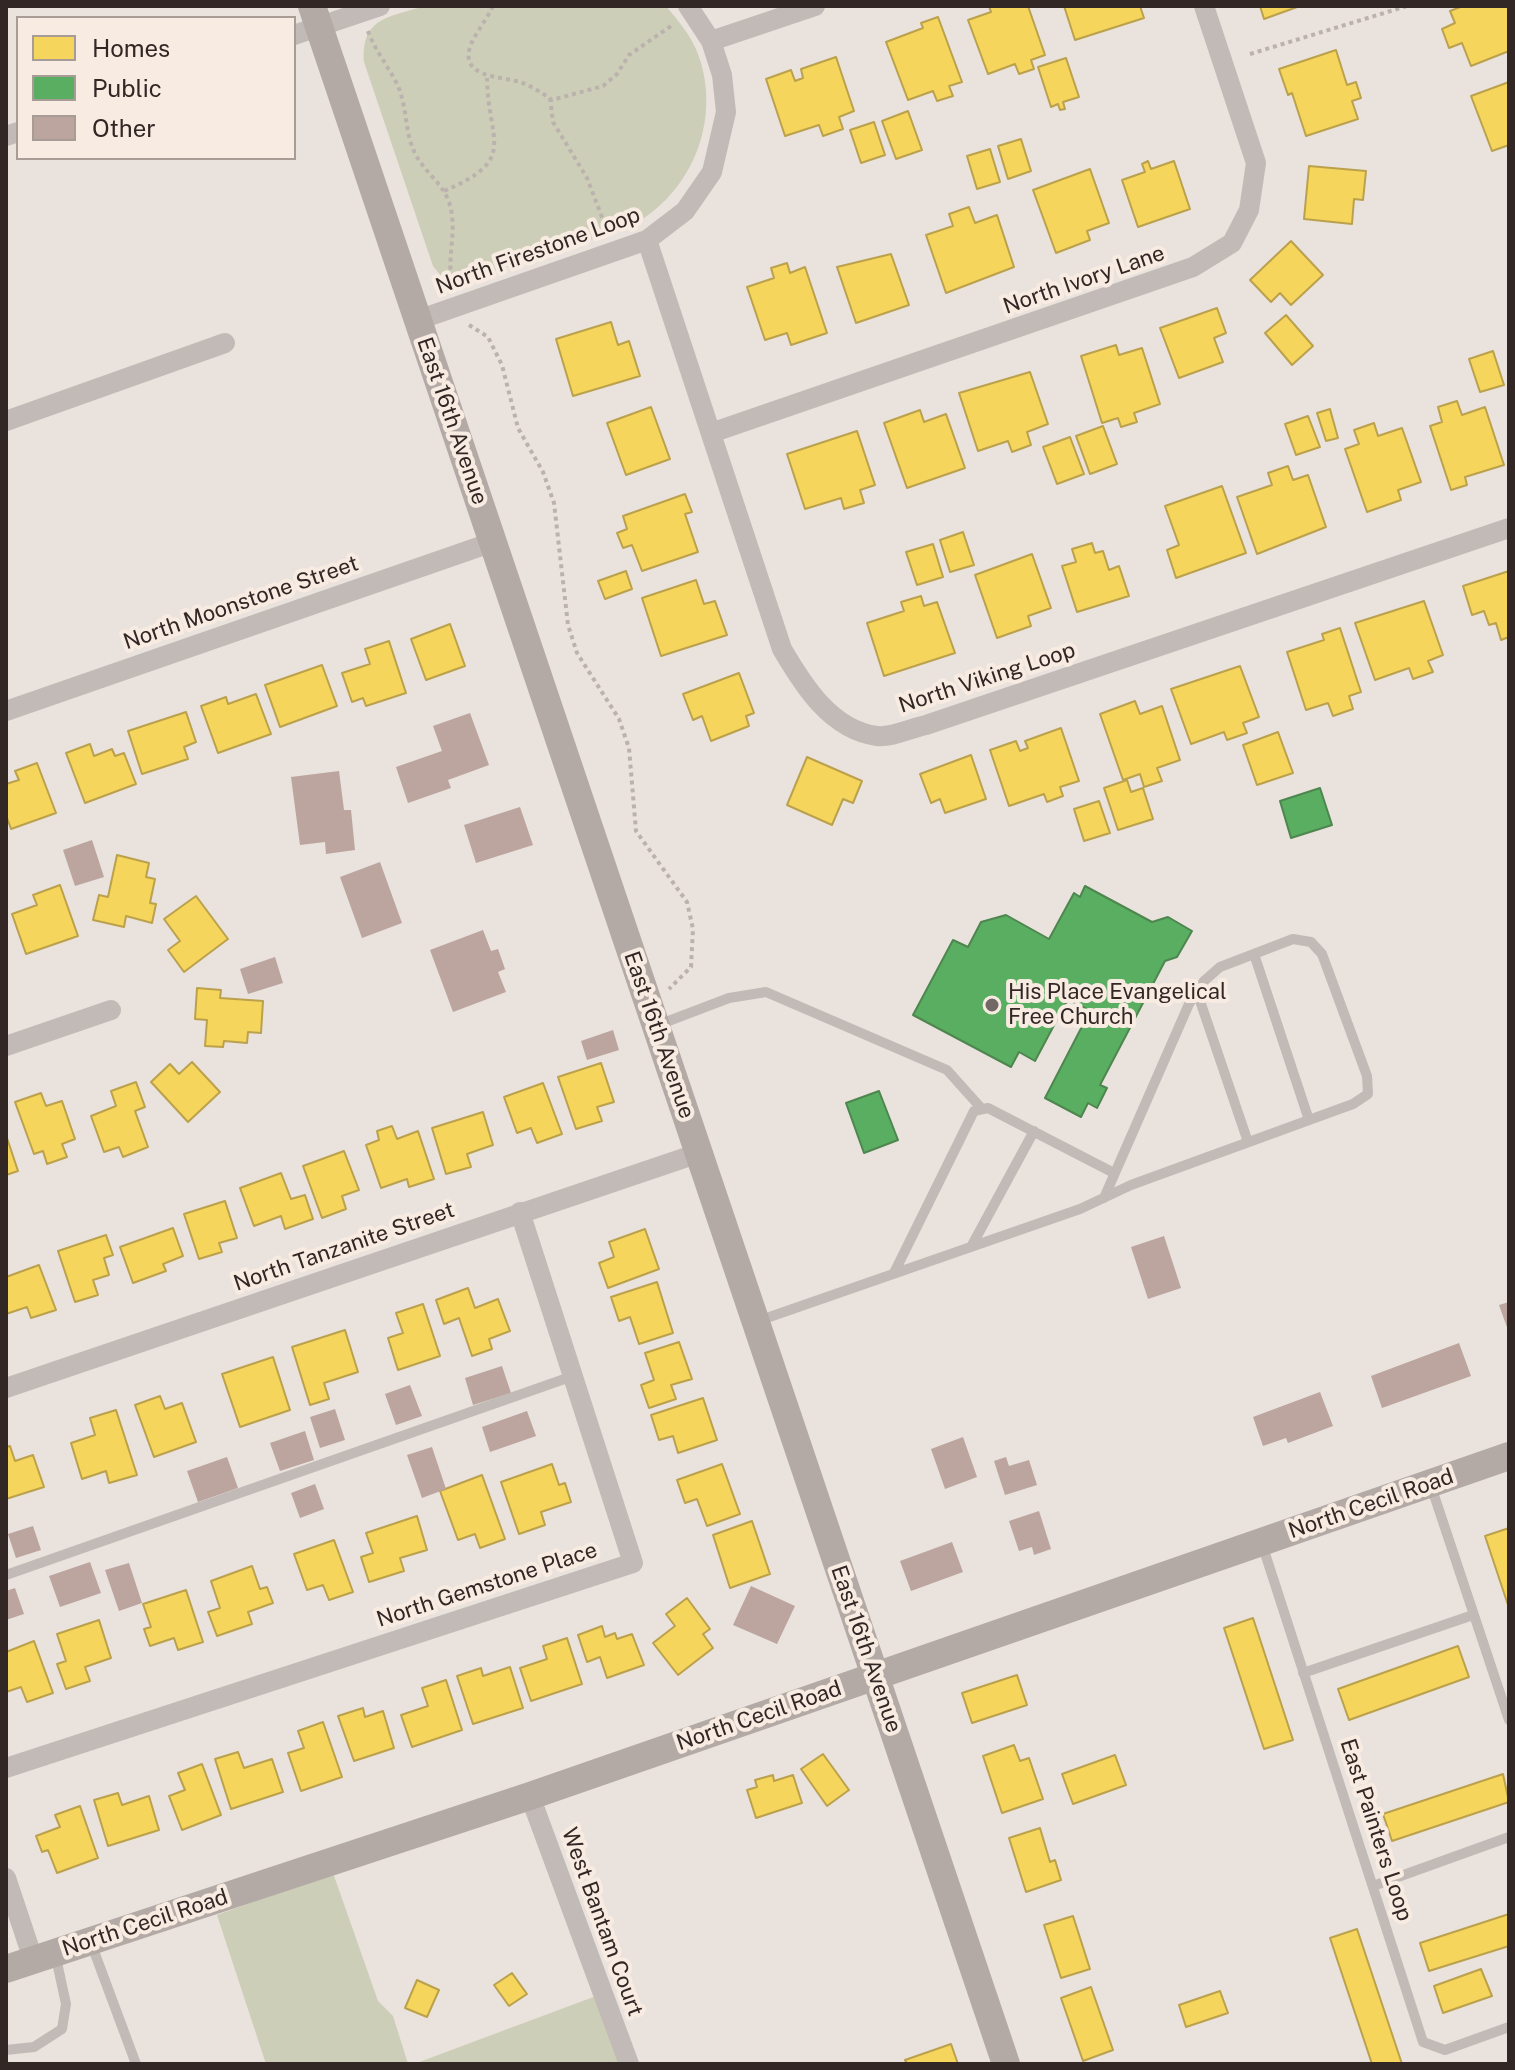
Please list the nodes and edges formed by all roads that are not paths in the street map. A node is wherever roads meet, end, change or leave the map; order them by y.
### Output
1 (380, 6) edge
2 (688, 6) edge
3 (815, 6) edge
4 (1204, 6) edge
5 (308, 22) edge
6 (711, 41) junction
7 (647, 240) junction
8 (418, 320) junction
9 (225, 343) dead end
10 (6, 421) edge
11 (711, 433) junction
12 (1509, 528) edge
13 (493, 542) junction
14 (6, 711) edge
15 (1254, 954) junction
16 (1197, 992) junction
17 (111, 1010) dead end
18 (653, 1016) junction
19 (6, 1046) edge
20 (982, 1109) junction
21 (1309, 1120) junction
22 (1034, 1131) junction
23 (1248, 1142) junction
24 (699, 1153) junction
25 (1114, 1173) junction
26 (1104, 1198) junction
27 (520, 1212) junction
28 (971, 1247) junction
29 (894, 1273) junction
30 (756, 1321) junction
31 (573, 1376) junction
32 (6, 1388) edge
33 (1509, 1456) edge
34 (1430, 1483) junction
35 (1261, 1542) junction
36 (6, 1575) edge
37 (1473, 1615) junction
38 (1303, 1673) junction
39 (875, 1675) junction
40 (1509, 1720) edge
41 (6, 1768) edge
42 (530, 1796) junction
43 (1509, 1837) edge
44 (6, 1878) edge
45 (1373, 1886) junction
46 (90, 1941) junction
47 (44, 1956) junction
48 (6, 1969) edge
49 (1509, 2027) edge
50 (6, 2050) edge
51 (136, 2064) edge
52 (629, 2064) edge
53 (1006, 2064) edge

1 - 5 street
2 - 6 street, North Firestone Loop
3 - 6 street
4 - 11 street, North Ivory Lane
5 - 8 street, East 16th Avenue
6 - 7 street, North Firestone Loop
7 - 8 street, North Firestone Loop
7 - 11 street, North Viking Loop
8 - 13 street, East 16th Avenue
9 - 10 street
11 - 12 street, North Viking Loop
13 - 14 street, North Moonstone Street
13 - 18 street, East 16th Avenue
15 - 16 lane
15 - 21 lane
15 - 21 lane
16 - 23 lane
16 - 25 lane
17 - 19 street
18 - 20 lane
18 - 24 street, East 16th Avenue
20 - 22 lane
20 - 29 lane
21 - 23 lane
22 - 25 lane
22 - 28 lane
23 - 26 lane
24 - 27 street, North Tanzanite Street
24 - 30 street, East 16th Avenue
25 - 26 lane
26 - 28 lane
27 - 31 street, North Gemstone Place
27 - 32 street, North Tanzanite Street
28 - 29 lane
29 - 30 lane
30 - 39 street, East 16th Avenue
31 - 36 lane
31 - 41 street, North Gemstone Place
33 - 34 street, North Cecil Road
34 - 35 street, North Cecil Road
34 - 37 lane
35 - 38 lane, East Painters Loop
35 - 39 street, North Cecil Road
37 - 38 lane
37 - 40 lane
38 - 45 lane, East Painters Loop
39 - 42 street, North Cecil Road
39 - 53 street, East 16th Avenue
42 - 46 street, North Cecil Road
42 - 52 street, West Bantam Court
43 - 45 lane
44 - 47 street
45 - 49 lane, East Painters Loop
46 - 47 street, North Cecil Road
46 - 51 lane
47 - 48 street, North Cecil Road
47 - 50 lane

